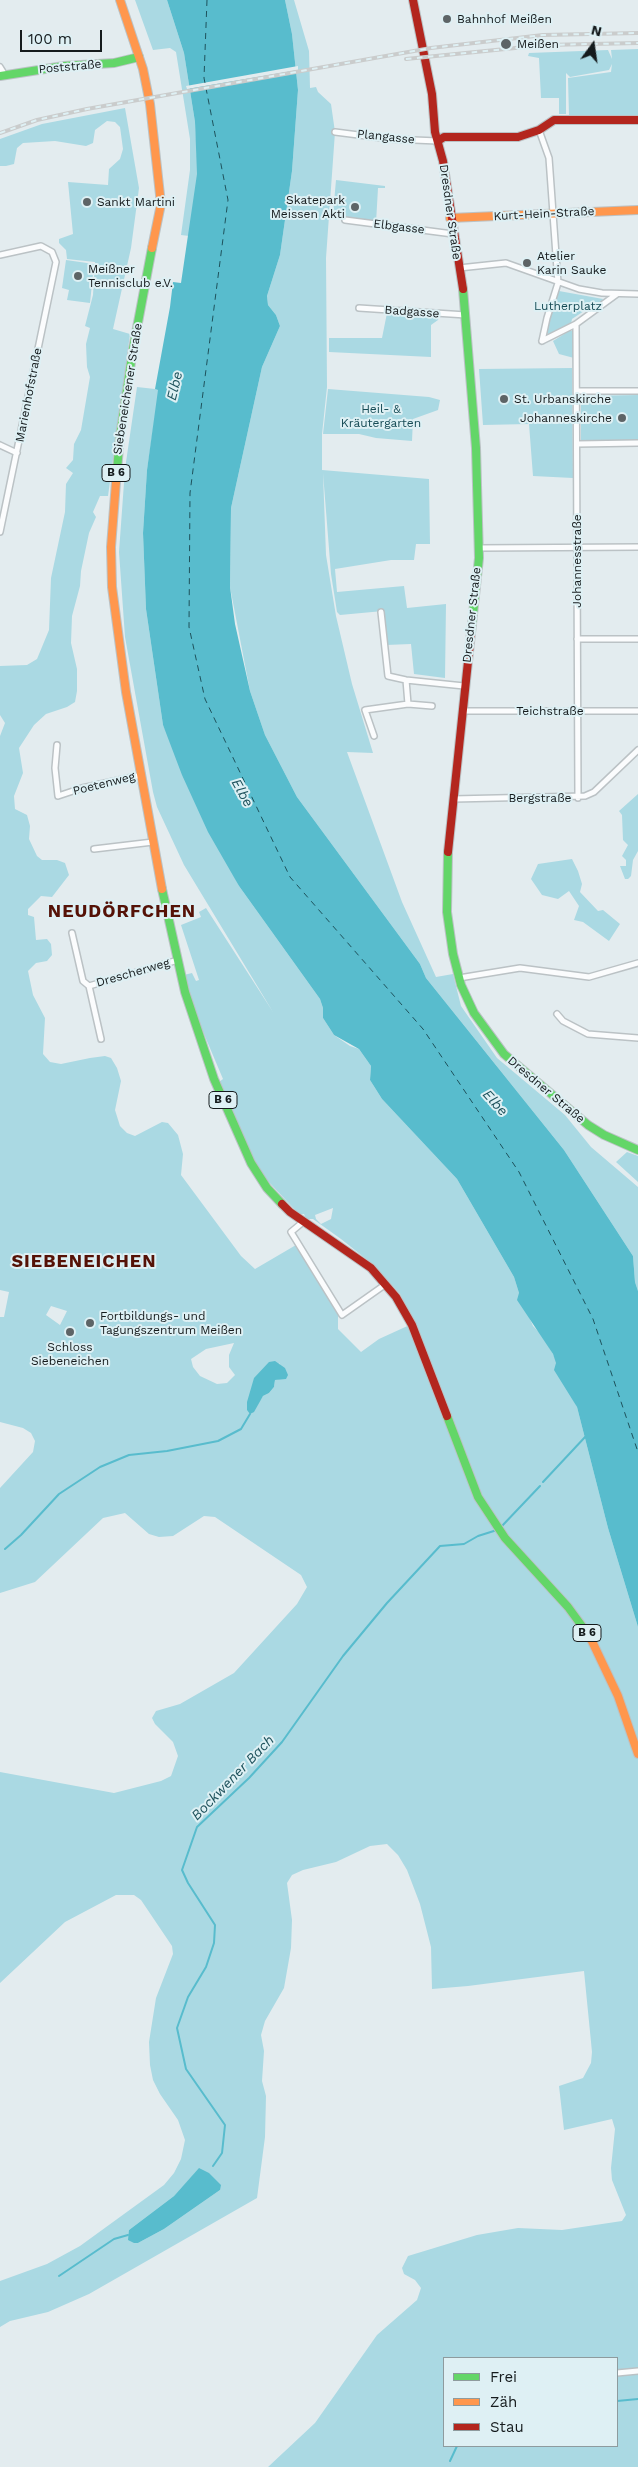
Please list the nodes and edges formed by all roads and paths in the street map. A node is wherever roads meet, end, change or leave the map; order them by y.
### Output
1 (120, 0) edge
2 (413, 0) edge
3 (139, 57) junction
4 (0, 67) edge
5 (2, 76) edge
6 (638, 120) edge
7 (539, 130) junction
8 (335, 132) dead end
9 (438, 141) junction
10 (638, 210) edge
11 (554, 214) junction
12 (450, 218) junction
13 (345, 220) dead end
14 (453, 234) junction
15 (0, 255) edge
16 (458, 268) junction
17 (558, 283) junction
18 (617, 294) junction
19 (638, 294) edge
20 (359, 308) dead end
21 (466, 315) junction
22 (576, 324) junction
23 (578, 391) junction
24 (638, 391) edge
25 (577, 444) junction
26 (638, 444) edge
27 (0, 445) edge
28 (17, 454) junction
29 (0, 532) edge
30 (638, 547) edge
31 (478, 548) junction
32 (577, 548) junction
33 (381, 612) dead end
34 (577, 639) junction
35 (638, 640) edge
36 (406, 680) junction
37 (464, 686) junction
38 (408, 704) junction
39 (432, 706) dead end
40 (578, 710) junction
41 (462, 711) junction
42 (638, 711) edge
43 (374, 736) dead end
44 (57, 745) dead end
45 (638, 750) edge
46 (142, 775) junction
47 (578, 798) junction
48 (453, 799) junction
49 (153, 842) junction
50 (94, 849) dead end
51 (72, 933) dead end
52 (178, 960) junction
53 (638, 963) edge
54 (459, 978) junction
55 (88, 986) junction
56 (558, 1014) dead end
57 (638, 1038) edge
58 (101, 1039) dead end
59 (638, 1150) edge
60 (303, 1222) junction
61 (386, 1284) junction
62 (638, 1754) edge
63 (638, 2372) edge
64 (618, 2373) edge

1 - 3 main road, B 6
2 - 9 main road, Dresdner Straße
3 - 5 main road, Poststraße
3 - 46 main road, Siebeneichener Straße / B 6
4 - 5 street
6 - 7 main road
7 - 9 main road
7 - 11 street
8 - 9 street, Plangasse
9 - 12 main road, Dresdner Straße
10 - 11 main road, Kurt-Hein-Straße
11 - 12 main road, Kurt-Hein-Straße
11 - 17 street
12 - 14 main road, Dresdner Straße
13 - 14 street, Elbgasse
14 - 16 main road, Dresdner Straße
15 - 28 street, Marienhofstraße
16 - 17 street
16 - 21 main road, Dresdner Straße
17 - 18 street
17 - 22 street
18 - 19 street
18 - 22 street
20 - 21 street, Badgasse
21 - 31 main road, Dresdner Straße
22 - 23 street, Johannesstraße
23 - 24 street
23 - 25 street, Johannesstraße
25 - 26 street
25 - 32 street, Johannesstraße
27 - 28 street
28 - 29 street, Marienhofstraße
30 - 32 street
31 - 32 street
31 - 37 main road, Dresdner Straße
32 - 34 street, Johannesstraße
33 - 36 street
34 - 35 street
34 - 40 street, Johannesstraße
36 - 37 street
36 - 38 street
37 - 41 main road, Dresdner Straße
38 - 39 street
38 - 43 street
40 - 41 street, Teichstraße
40 - 42 street, Teichstraße
40 - 47 street, Johannesstraße
41 - 48 main road, Dresdner Straße
44 - 46 street, Poetenweg
45 - 47 street, Bergstraße
46 - 49 main road, Siebeneichener Straße / B 6
47 - 48 street, Bergstraße
48 - 54 main road, Dresdner Straße
49 - 50 street
49 - 52 main road, Siebeneichener Straße / B 6
51 - 55 street, Drescherweg
52 - 55 street, Drescherweg
52 - 60 main road, Siebeneichener Straße / B 6
53 - 54 street
54 - 59 main road, Dresdner Straße
55 - 58 street, Drescherweg
56 - 57 street
60 - 61 main road, Siebeneichener Straße / B 6
60 - 61 street
61 - 62 main road, Siebeneichener Straße / B 6
63 - 64 street

